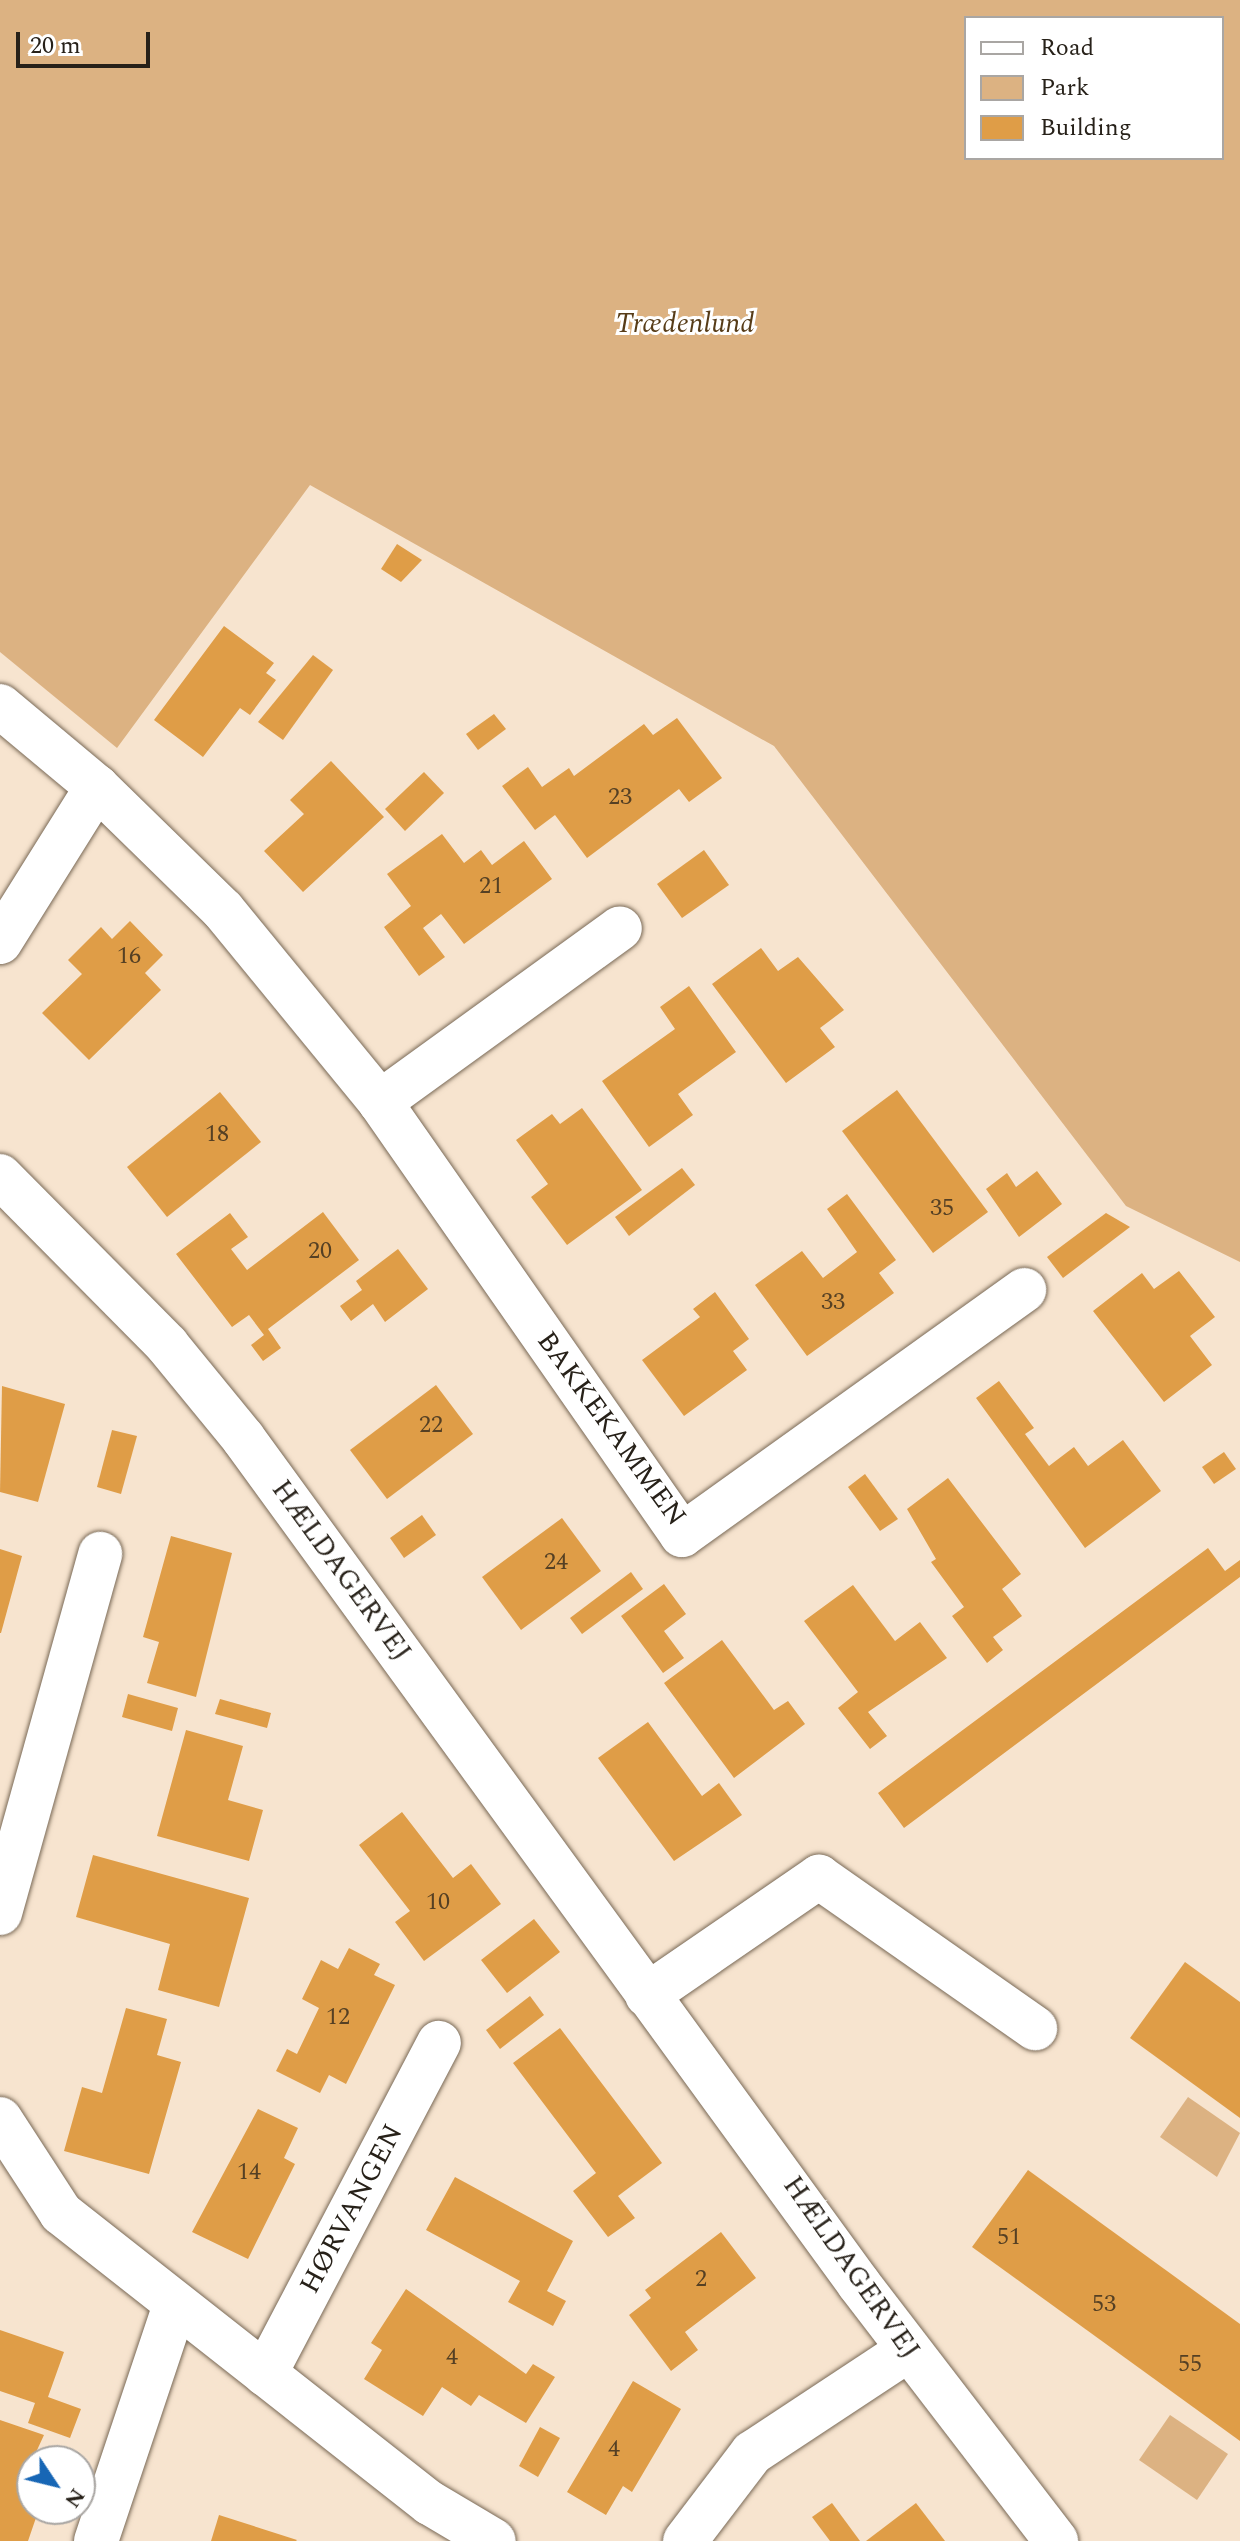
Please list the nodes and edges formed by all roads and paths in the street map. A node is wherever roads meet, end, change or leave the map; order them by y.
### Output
1 (0, 706) edge
2 (97, 787) junction
3 (620, 928) dead end
4 (0, 942) edge
5 (380, 1102) junction
6 (0, 1176) edge
7 (1024, 1290) dead end
8 (100, 1554) dead end
9 (0, 1913) edge
10 (647, 1995) junction
11 (1035, 2028) dead end
12 (439, 2043) dead end
13 (0, 2119) edge
14 (174, 2308) junction
15 (908, 2350) junction
16 (265, 2374) junction
17 (96, 2541) edge
18 (494, 2541) edge
19 (685, 2541) edge
20 (1056, 2541) edge

1 - 2 street, BAKKEKAMMEN
2 - 4 street
2 - 5 street, BAKKEKAMMEN
3 - 5 street
5 - 7 street, BAKKEKAMMEN
6 - 10 street, HÆLDAGERVEJ
8 - 9 street
10 - 11 street
10 - 15 street, HÆLDAGERVEJ
12 - 16 street, HØRVANGEN
13 - 14 street
14 - 16 street
14 - 17 street
15 - 19 street
15 - 20 street, HÆLDAGERVEJ
16 - 18 street

